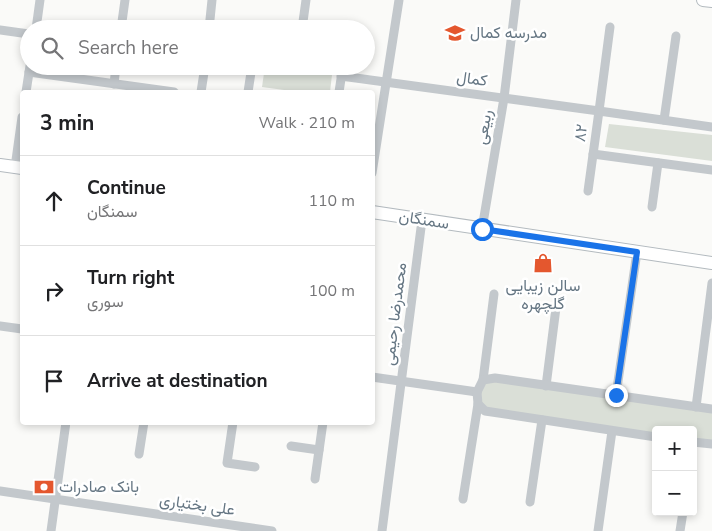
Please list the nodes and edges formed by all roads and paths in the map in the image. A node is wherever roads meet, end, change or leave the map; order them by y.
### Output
1 (40, 0) edge
2 (125, 0) edge
3 (212, 0) edge
4 (306, 0) edge
5 (399, 0) edge
6 (516, 0) edge
7 (703, 0) edge
8 (712, 1) edge
9 (37, 20) edge
10 (122, 20) edge
11 (210, 20) edge
12 (303, 20) edge
13 (610, 28) dead end
14 (0, 30) edge
15 (20, 33) edge
16 (676, 36) dead end
17 (29, 75) edge
18 (64, 75) edge
19 (115, 75) edge
20 (204, 75) edge
21 (251, 75) edge
22 (341, 76) joint
23 (386, 82) junction
24 (114, 84) junction
25 (26, 90) edge
26 (144, 90) edge
27 (201, 90) edge
28 (248, 90) edge
29 (339, 90) edge
30 (504, 98) junction
31 (599, 111) junction
32 (664, 120) junction
33 (712, 127) edge
34 (20, 150) edge
35 (375, 154) edge
36 (593, 154) junction
37 (658, 163) junction
38 (0, 164) edge
39 (19, 167) edge
40 (712, 170) edge
41 (588, 191) dead end
42 (652, 207) dead end
43 (375, 212) edge
44 (422, 220) junction
45 (482, 229) junction
46 (637, 252) junction
47 (712, 263) edge
48 (712, 283) edge
49 (494, 294) dead end
50 (557, 300) dead end
51 (0, 326) edge
52 (20, 329) edge
53 (375, 377) edge
54 (483, 380) junction
55 (402, 381) junction
56 (546, 386) junction
57 (477, 392) junction
58 (616, 395) junction
59 (478, 404) junction
60 (696, 407) junction
61 (712, 409) edge
62 (542, 420) junction
63 (66, 425) edge
64 (144, 425) edge
65 (233, 425) edge
66 (323, 425) edge
67 (612, 431) junction
68 (652, 436) edge
69 (697, 442) edge
70 (712, 444) edge
71 (291, 446) dead end
72 (319, 450) junction
73 (139, 454) dead end
74 (255, 467) dead end
75 (315, 479) dead end
76 (0, 491) edge
77 (463, 498) dead end
78 (55, 500) junction
79 (530, 502) dead end
80 (682, 516) edge
81 (51, 531) edge
82 (272, 531) edge
83 (382, 531) edge
84 (598, 531) edge
85 (680, 531) edge

1 - 9 street
2 - 10 street
3 - 11 street
4 - 12 street
5 - 23 street
6 - 30 street, ربیعی
7 - 8 main road
13 - 31 street
14 - 15 street
16 - 32 street
17 - 25 street
18 - 24 street
19 - 24 street
20 - 27 street
21 - 28 street
22 - 23 street, کمال
22 - 29 street
23 - 30 street, کمال
23 - 35 street
24 - 26 street
30 - 31 street, کمال
30 - 45 street, ربیعی
31 - 32 street, ۸۲
31 - 36 street, ۸۲
32 - 33 street, ۸۲
34 - 39 street
36 - 37 street, ۸۲
36 - 41 street
37 - 40 street, ۸۲
37 - 42 street
38 - 39 main road
43 - 44 main road, سمنگان
44 - 45 main road, سمنگان
44 - 55 street, محمدرضا رحیمی
45 - 46 main road, سمنگان
46 - 47 main road, سمنگان
46 - 58 street
48 - 60 street
49 - 54 street
50 - 56 street
51 - 52 street
53 - 55 street
54 - 56 street
54 - 57 street
55 - 57 street
55 - 83 street, محمدرضا رحیمی
56 - 58 street
57 - 59 street
58 - 60 street
59 - 62 street
59 - 77 street
60 - 61 street
62 - 67 street
62 - 79 street
63 - 78 street
64 - 73 street
65 - 74 street
66 - 72 street
67 - 68 street
67 - 84 street
69 - 70 street
71 - 72 street
72 - 75 street
76 - 78 street, علی بختیاری
78 - 81 street
78 - 82 street, علی بختیاری
80 - 85 street

